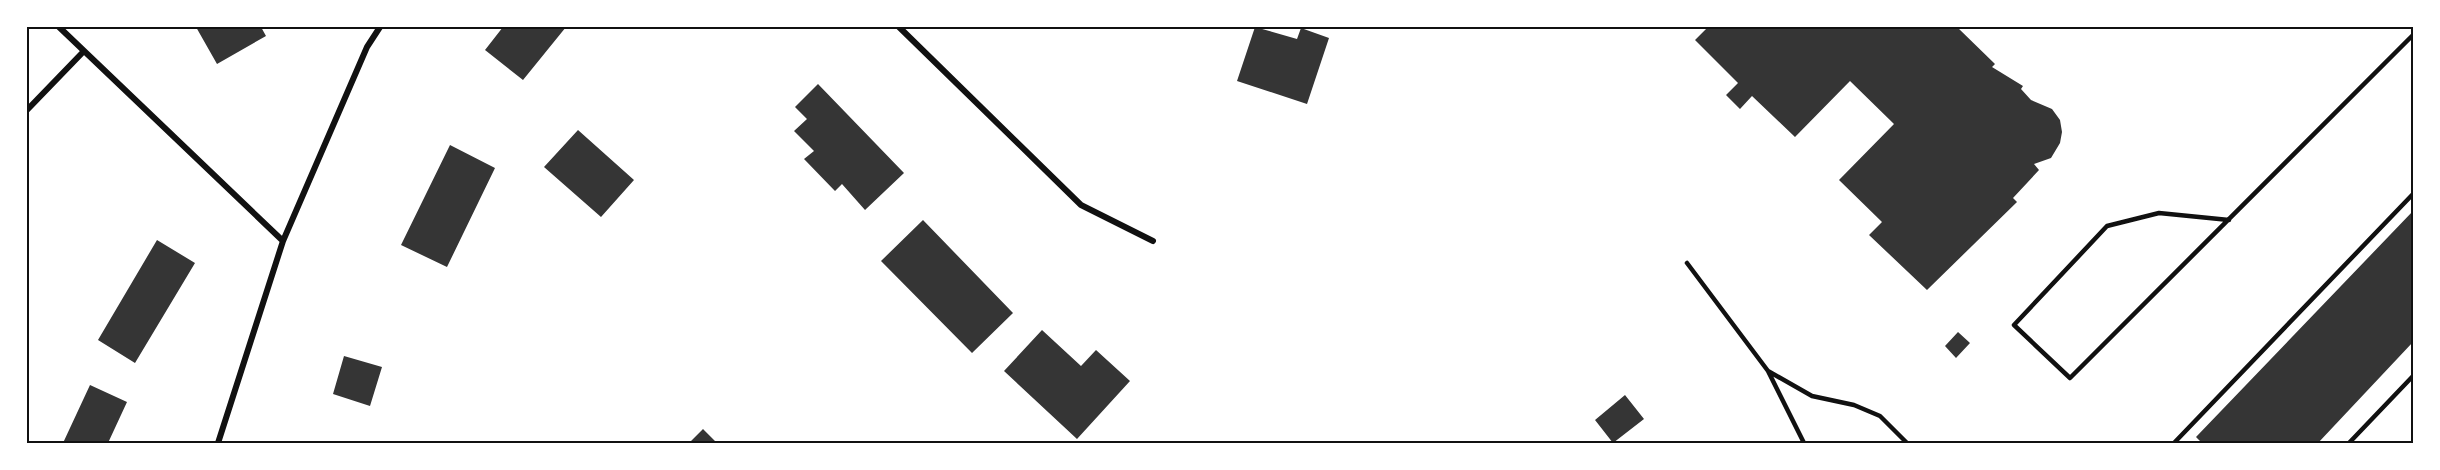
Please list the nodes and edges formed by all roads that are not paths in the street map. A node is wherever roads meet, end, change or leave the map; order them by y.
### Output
1 (59, 27) edge
2 (380, 27) edge
3 (899, 27) edge
4 (2413, 35) edge
5 (84, 51) junction
6 (27, 110) edge
7 (2413, 194) edge
8 (2229, 220) junction
9 (283, 241) junction
10 (1153, 241) dead end
11 (1687, 262) dead end
12 (1768, 371) junction
13 (2413, 376) edge
14 (218, 443) edge
15 (1804, 443) edge
16 (1907, 443) edge
17 (2174, 443) edge
18 (2349, 443) edge

1 - 5 street
2 - 9 street
3 - 10 street
4 - 8 lane
5 - 6 street
5 - 9 street
7 - 17 lane
8 - 8 lane
9 - 14 street
11 - 12 lane
12 - 15 lane
12 - 16 lane
13 - 18 lane

